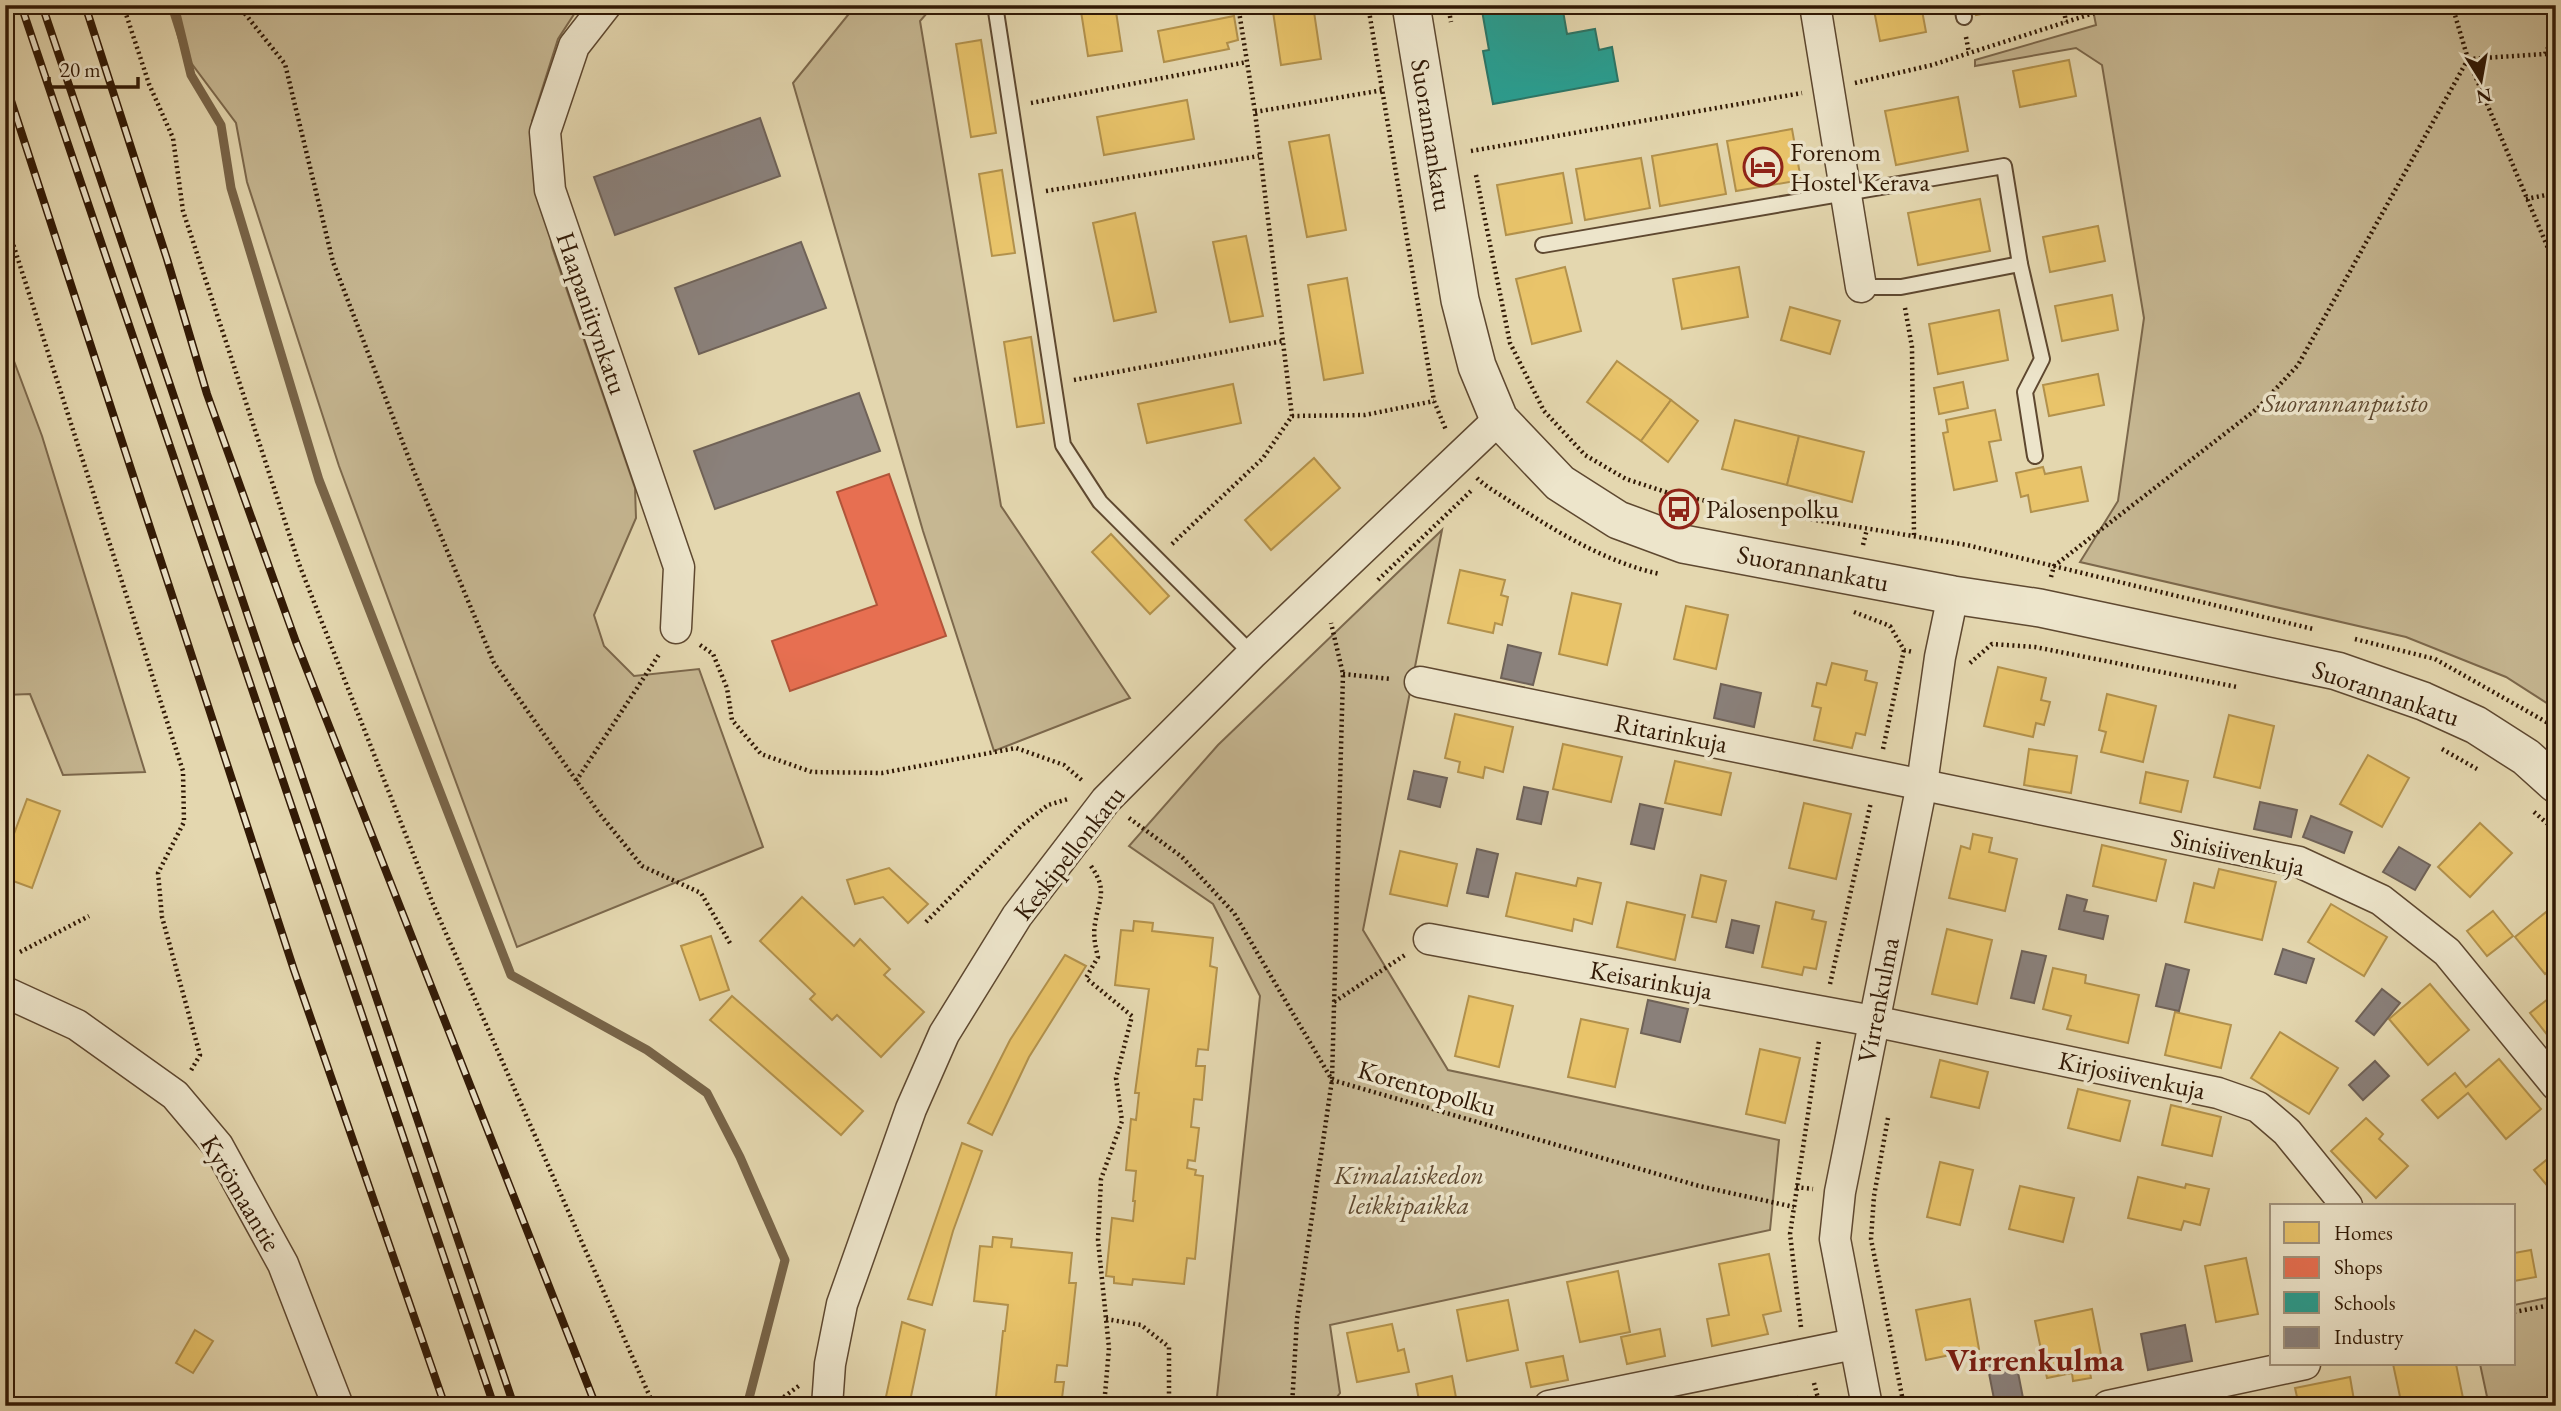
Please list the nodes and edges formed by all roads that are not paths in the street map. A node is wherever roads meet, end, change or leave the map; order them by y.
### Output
1 (606, 5) edge
2 (995, 5) edge
3 (1411, 5) edge
4 (1815, 5) edge
5 (1847, 192) junction
6 (1543, 245) dead end
7 (2020, 264) junction
8 (1861, 287) joint
9 (1499, 419) junction
10 (2035, 456) dead end
11 (1953, 595) junction
12 (676, 628) road end
13 (1252, 654) junction
14 (1420, 682) road end
15 (1922, 784) junction
16 (2556, 784) edge
17 (1429, 939) road end
18 (5, 992) edge
19 (1873, 1021) junction
20 (2556, 1085) edge
21 (2345, 1204) edge
22 (1854, 1344) junction
23 (2296, 1366) edge
24 (338, 1406) edge
25 (827, 1406) edge
26 (1549, 1406) edge
27 (1867, 1406) edge
28 (2108, 1406) edge

1 - 12 street, Haapaniitynkatu
2 - 13 lane
3 - 9 street, Suorannankatu
4 - 5 street
5 - 6 lane
5 - 7 lane
5 - 8 street
7 - 8 lane
7 - 10 lane
9 - 11 street, Suorannankatu
9 - 13 street, Keskipellonkatu
11 - 15 street, Virrenkulma
11 - 16 street, Suorannankatu
13 - 25 street, Keskipellonkatu
14 - 15 street, Ritarinkuja
15 - 19 street, Virrenkulma
15 - 20 street, Sinisiivenkuja
17 - 19 street, Keisarinkuja
18 - 24 street, Kytömaantie
19 - 21 street, Kirjosiivenkuja
19 - 22 street, Virrenkulma
22 - 26 street
22 - 27 street, Virrenkulma
23 - 28 street

